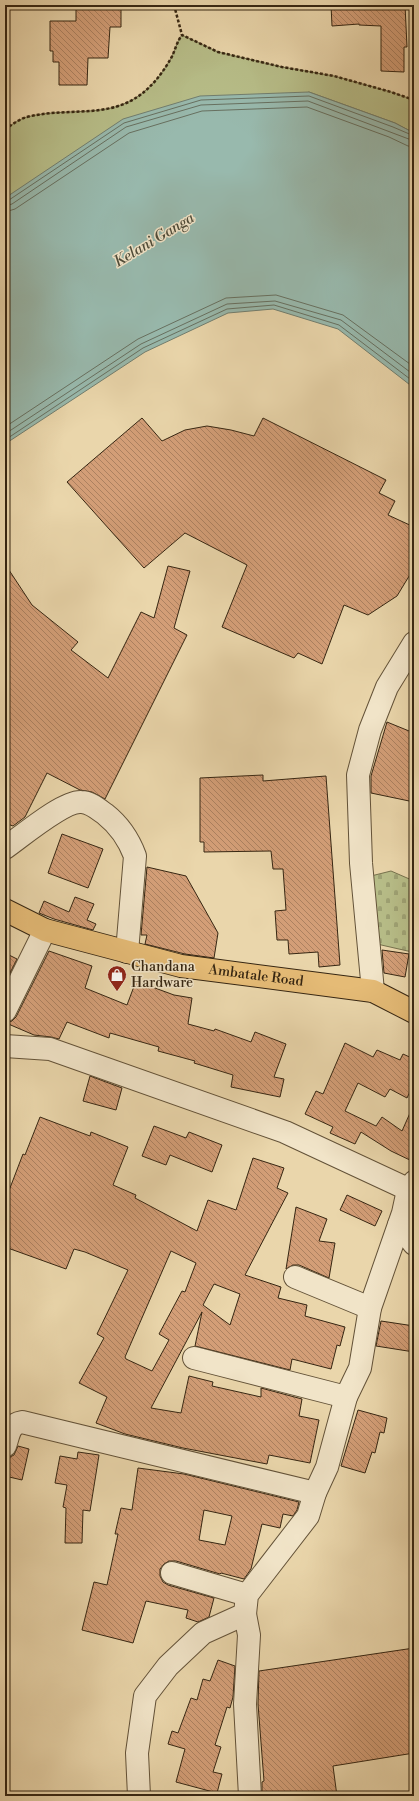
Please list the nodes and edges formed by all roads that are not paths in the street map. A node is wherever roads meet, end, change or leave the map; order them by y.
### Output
1 (414, 643) edge
2 (5, 848) edge
3 (5, 910) edge
4 (45, 930) junction
5 (127, 952) junction
6 (373, 991) junction
7 (5, 1011) edge
8 (414, 1012) edge
9 (5, 1046) edge
10 (412, 1188) edge
11 (399, 1225) junction
12 (414, 1244) edge
13 (295, 1277) dead end
14 (370, 1308) junction
15 (194, 1358) dead end
16 (346, 1397) junction
17 (5, 1446) edge
18 (315, 1493) junction
19 (172, 1573) dead end
20 (246, 1604) junction
21 (139, 1796) edge
22 (250, 1796) edge

1 - 6 street
2 - 5 street
3 - 4 main road, Ambatale Road
4 - 5 main road, Ambatale Road
4 - 7 street
5 - 6 main road, Ambatale Road
6 - 8 main road, Ambatale Road
9 - 10 street
10 - 11 street
11 - 12 street
11 - 14 street
13 - 14 street
14 - 16 street
15 - 16 street
16 - 18 street
17 - 18 street
18 - 20 street
19 - 20 street
20 - 21 street
20 - 22 street

